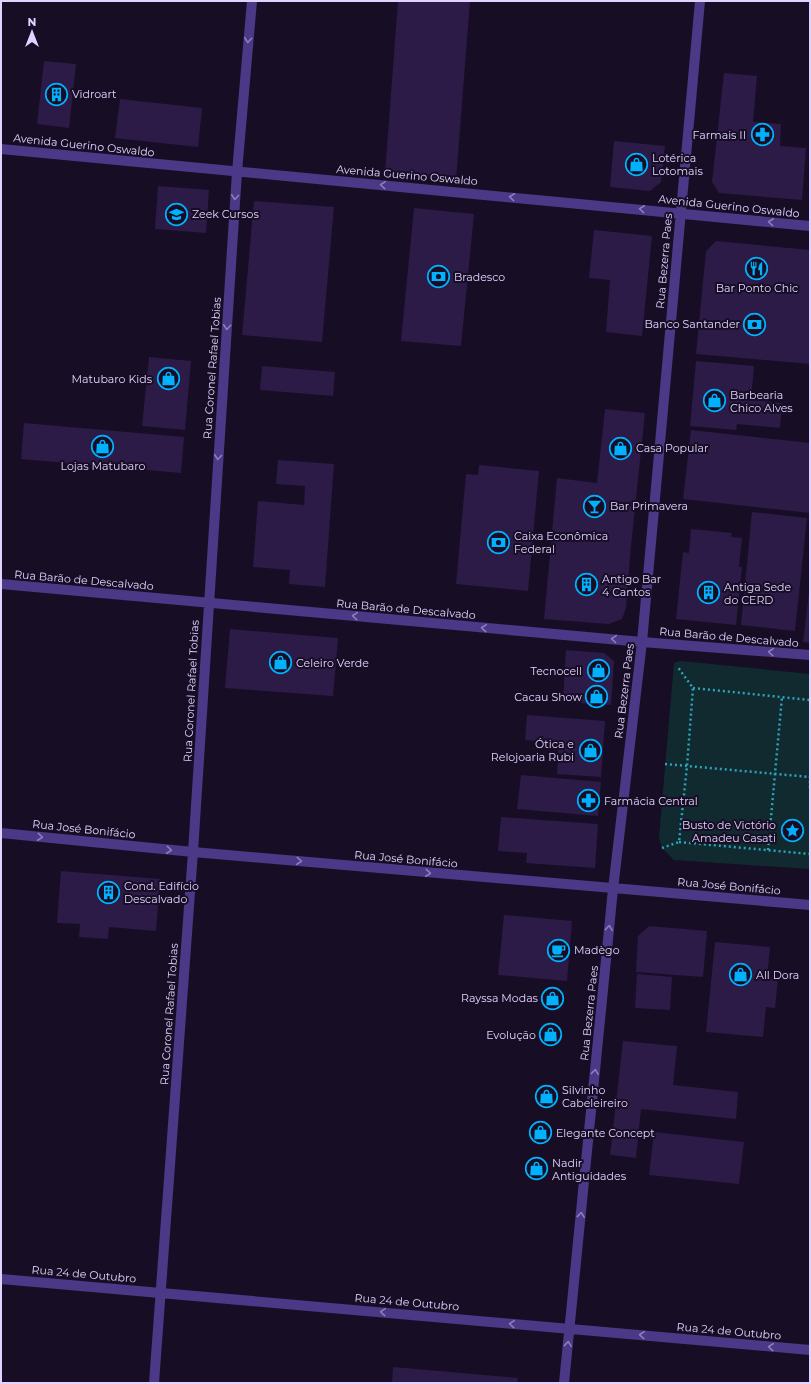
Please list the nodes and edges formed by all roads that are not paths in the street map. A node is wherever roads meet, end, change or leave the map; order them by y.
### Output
1 (252, 1) edge
2 (700, 1) edge
3 (1, 149) edge
4 (237, 172) junction
5 (681, 213) junction
6 (810, 226) edge
7 (1, 584) edge
8 (208, 603) junction
9 (642, 642) junction
10 (810, 655) edge
11 (1, 833) edge
12 (193, 852) junction
13 (613, 889) junction
14 (810, 905) edge
15 (1, 1279) edge
16 (162, 1292) junction
17 (570, 1329) junction
18 (810, 1350) edge
19 (154, 1383) edge
20 (564, 1383) edge

1 -> 4 street, Rua Coronel Rafael Tobias
2 - 5 street, Rua Bezerra Paes
3 - 4 street, Avenida Guerino Oswaldo
5 -> 4 street, Avenida Guerino Oswaldo
4 -> 8 street, Rua Coronel Rafael Tobias
6 -> 5 street, Avenida Guerino Oswaldo
5 - 9 street, Rua Bezerra Paes
7 - 8 street, Rua Barão de Descalvado
9 -> 8 street, Rua Barão de Descalvado
8 - 12 street, Rua Coronel Rafael Tobias
10 -> 9 street, Rua Barão de Descalvado
9 - 13 street, Rua Bezerra Paes
11 -> 12 street, Rua José Bonifácio
12 -> 13 street, Rua José Bonifácio
12 - 16 street, Rua Coronel Rafael Tobias
13 - 14 street, Rua José Bonifácio
17 -> 13 street, Rua Bezerra Paes
15 - 16 street, Rua 24 de Outubro
17 -> 16 street, Rua 24 de Outubro
16 - 19 street, Rua Coronel Rafael Tobias
18 -> 17 street, Rua 24 de Outubro
20 -> 17 street, Rua Bezerra Paes

